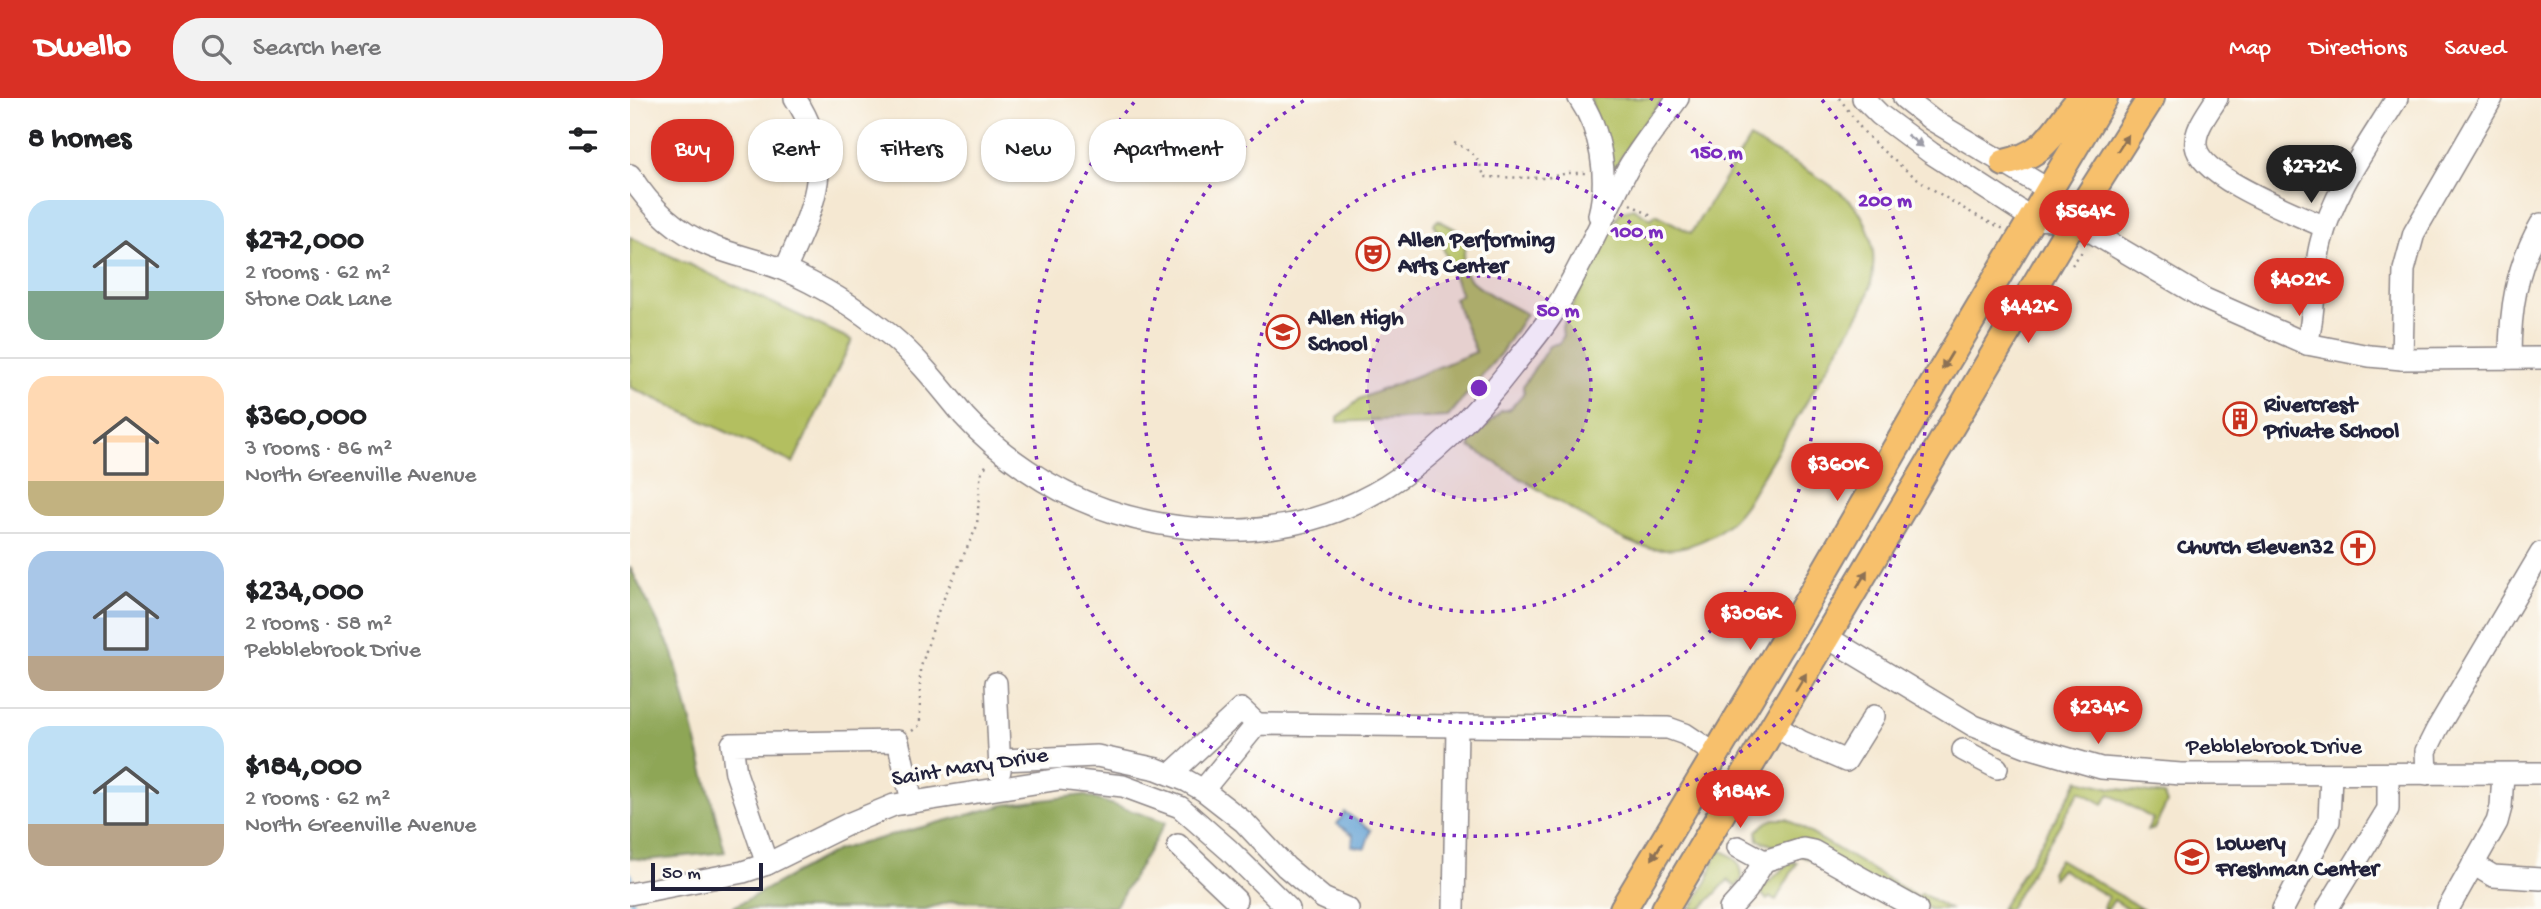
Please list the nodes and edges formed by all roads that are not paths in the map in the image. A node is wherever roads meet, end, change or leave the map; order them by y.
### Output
1 (795, 98) edge
2 (1578, 98) edge
3 (1678, 98) edge
4 (1863, 98) edge
5 (1904, 98) edge
6 (2081, 98) edge
7 (2104, 98) edge
8 (2151, 98) edge
9 (2217, 98) edge
10 (2397, 98) edge
11 (2492, 98) edge
12 (2004, 163) junction
13 (630, 174) edge
14 (1608, 190) junction
15 (2049, 190) junction
16 (2033, 219) junction
17 (2073, 221) junction
18 (2325, 227) junction
19 (2538, 234) edge
20 (785, 270) junction
21 (2307, 344) junction
22 (2510, 358) junction
23 (2541, 358) edge
24 (2402, 359) junction
25 (2541, 553) edge
26 (1797, 619) junction
27 (1828, 638) junction
28 (996, 683) dead end
29 (1874, 716) dead end
30 (1256, 724) junction
31 (1457, 726) junction
32 (1775, 726) junction
33 (1964, 750) dead end
34 (1715, 754) junction
35 (1000, 760) junction
36 (1997, 768) dead end
37 (1171, 774) junction
38 (2388, 774) junction
39 (2427, 774) junction
40 (2503, 774) junction
41 (2541, 774) edge
42 (2330, 775) junction
43 (999, 788) junction
44 (1203, 790) junction
45 (912, 801) junction
46 (1178, 845) dead end
47 (1738, 848) dead end
48 (1279, 860) junction
49 (1764, 861) junction
50 (766, 864) junction
51 (2473, 864) junction
52 (1257, 878) junction
53 (2541, 879) edge
54 (630, 894) edge
55 (1231, 904) edge
56 (1289, 909) edge
57 (1348, 909) edge
58 (1454, 909) edge
59 (1623, 909) edge
60 (1665, 909) edge
61 (1730, 909) edge
62 (1917, 909) edge
63 (2283, 909) edge
64 (2327, 909) edge
65 (2448, 909) edge

1 - 20 street
2 - 14 street
3 - 14 street
4 -> 16 street
5 - 12 street
6 - 12 main road
7 - 15 main road
17 -> 8 main road
9 - 18 street
10 - 18 street
11 - 24 street
12 - 15 street
13 - 20 street
14 - 20 street
15 - 16 main road
15 - 17 street
16 - 17 street
16 -> 26 main road
17 - 21 street
27 -> 17 main road
18 - 21 street
19 - 22 street
21 - 24 street
22 - 23 street
22 - 24 street
25 - 39 street
26 - 27 main road
26 - 34 main road
32 -> 27 main road
27 - 42 street, Pebblebrook Drive
28 - 35 street
29 - 32 street
30 - 31 street
30 - 37 street
30 - 44 street
31 - 34 street
31 - 58 street
32 - 60 main road
33 - 36 street
34 -> 59 main road
35 - 37 street
35 - 43 street
37 - 44 street
38 - 39 street, Pebblebrook Drive
38 - 42 street, Pebblebrook Drive
38 - 64 street
39 - 40 street, Pebblebrook Drive
40 - 41 street, Pebblebrook Drive
40 - 51 street
42 - 63 street
43 - 45 street, Saint Mary Drive
43 - 52 street, Saint Mary Drive
44 - 48 street
45 - 50 street, Saint Mary Drive
45 - 50 street
46 - 55 street
47 - 49 street
48 - 52 street
48 - 57 street
49 - 61 street
49 - 62 street
50 - 54 street, Saint Mary Drive
51 - 53 street
51 - 65 street
52 - 55 street
52 - 56 street, Saint Mary Drive

